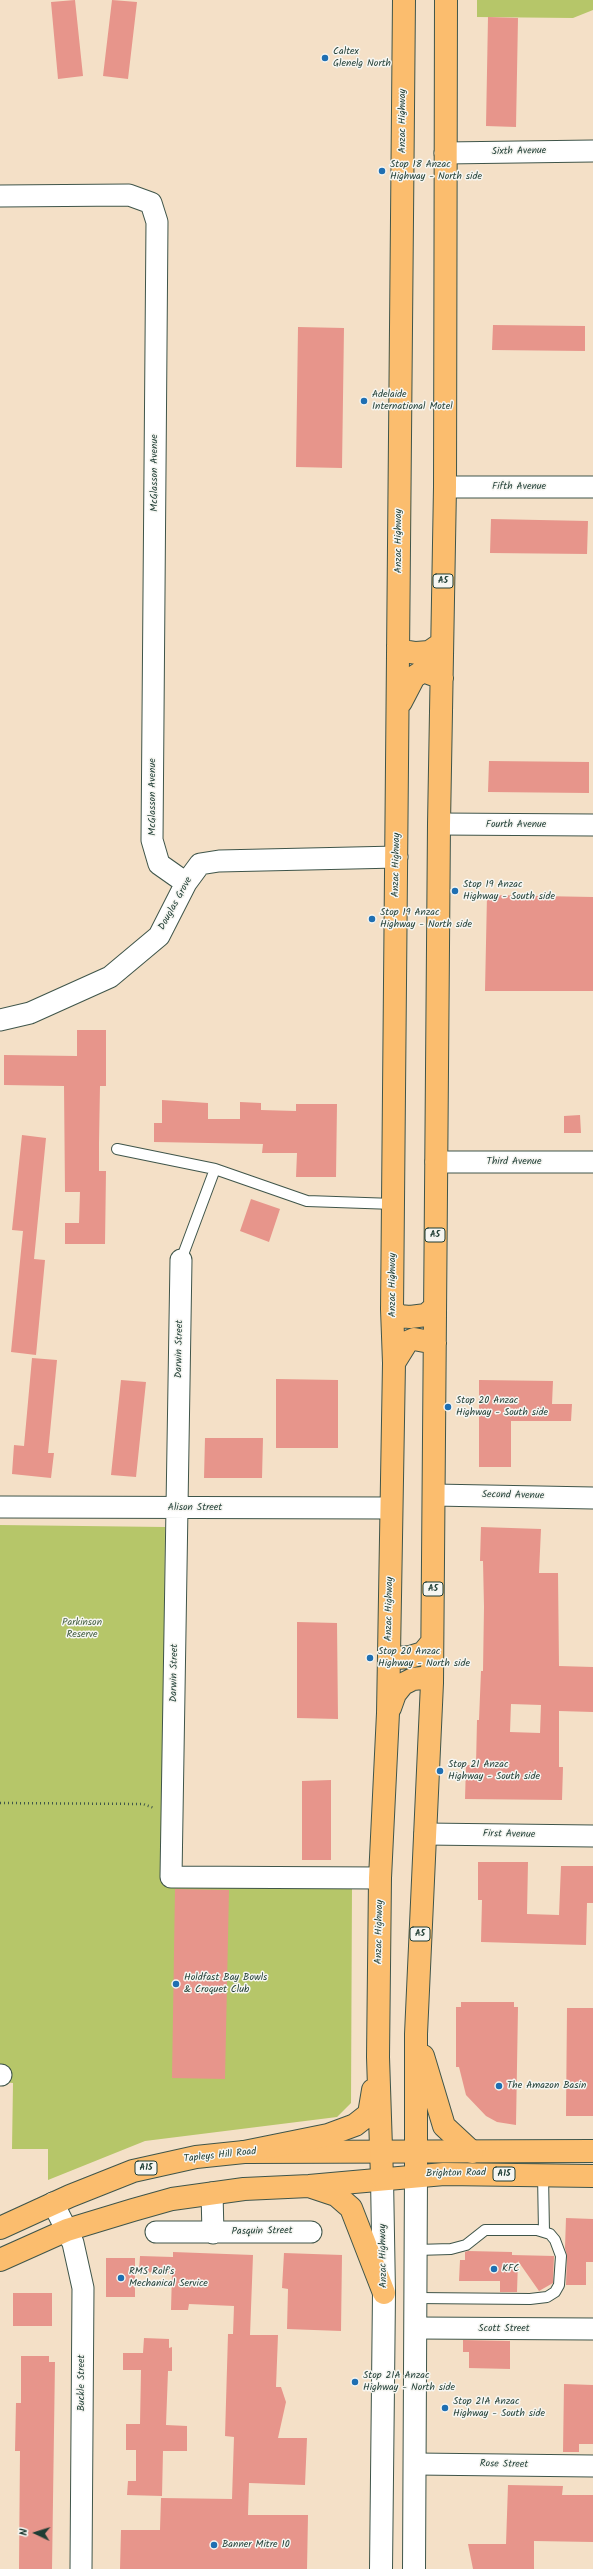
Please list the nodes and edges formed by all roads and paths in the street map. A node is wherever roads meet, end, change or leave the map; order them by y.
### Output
1 (404, 0) edge
2 (446, 0) edge
3 (593, 151) edge
4 (445, 153) junction
5 (0, 196) edge
6 (593, 486) edge
7 (445, 487) junction
8 (442, 643) junction
9 (398, 646) junction
10 (442, 678) junction
11 (399, 705) junction
12 (439, 824) junction
13 (593, 825) edge
14 (397, 857) junction
15 (186, 883) junction
16 (0, 1020) edge
17 (117, 1148) dead end
18 (436, 1162) junction
19 (593, 1162) edge
20 (215, 1169) junction
21 (394, 1204) junction
22 (181, 1260) joint
23 (435, 1307) junction
24 (392, 1309) junction
25 (435, 1343) junction
26 (394, 1363) junction
27 (434, 1495) junction
28 (593, 1498) edge
29 (0, 1507) edge
30 (177, 1508) junction
31 (391, 1508) junction
32 (432, 1642) junction
33 (390, 1651) junction
34 (432, 1683) junction
35 (388, 1713) junction
36 (0, 1804) edge
37 (173, 1815) junction
38 (424, 1834) junction
39 (593, 1836) edge
40 (380, 1878) junction
41 (416, 2034) junction
42 (378, 2057) junction
43 (593, 2151) edge
44 (244, 2152) junction
45 (381, 2152) junction
46 (416, 2152) junction
47 (472, 2152) junction
48 (416, 2175) junction
49 (543, 2175) junction
50 (593, 2176) edge
51 (382, 2178) junction
52 (309, 2186) junction
53 (212, 2193) junction
54 (52, 2203) junction
55 (0, 2228) edge
56 (66, 2230) junction
57 (156, 2232) dead end
58 (311, 2232) dead end
59 (544, 2232) junction
60 (213, 2233) junction
61 (416, 2250) junction
62 (0, 2260) edge
63 (384, 2293) junction
64 (416, 2298) junction
65 (416, 2328) junction
66 (593, 2329) edge
67 (416, 2464) junction
68 (593, 2466) edge
69 (81, 2569) edge
70 (381, 2569) edge
71 (414, 2569) edge

1 - 9 main road, Anzac Highway
2 - 4 main road, A5
3 - 4 street, Sixth Avenue
4 - 7 main road, A5
5 - 15 street, McGlasson Avenue
6 - 7 street, Fifth Avenue
7 - 8 main road, A5
8 - 9 main road
8 - 10 main road, A5
9 - 11 main road, Anzac Highway
10 - 11 main road
10 - 12 main road, A5
11 - 14 main road, Anzac Highway
12 - 13 street, Fourth Avenue
12 - 18 main road, A5
14 - 15 street, Douglas Grove
14 - 21 main road, Anzac Highway
15 - 16 street, Douglas Grove
17 - 20 lane
18 - 19 street, Third Avenue
18 - 23 main road, A5
20 - 21 lane
20 - 22 lane
21 - 24 main road, Anzac Highway
22 - 30 street, Darwin Street
23 - 24 main road
23 - 25 main road, A5
24 - 26 main road, Anzac Highway
25 - 26 main road
25 - 27 main road, A5
26 - 31 main road, Anzac Highway
27 - 28 street, Second Avenue
27 - 32 main road, A5
29 - 30 street, Alison Street
30 - 31 street, Alison Street
30 - 37 street, Darwin Street
31 - 33 main road, Anzac Highway
32 - 33 main road
32 - 34 main road, A5
33 - 35 main road, Anzac Highway
34 - 35 main road
34 - 38 main road, A5
35 - 40 main road, Anzac Highway
36 - 37 path
37 - 40 street, Darwin Street
38 - 39 street, First Avenue
38 - 41 main road, A5
40 - 42 main road, Anzac Highway
41 - 46 main road, A5
41 - 47 main road
42 - 44 main road
42 - 45 main road, Anzac Highway
43 - 47 main road, A15
44 - 45 main road, Tapleys Hill Road / A15
44 - 54 main road, Tapleys Hill Road / A15
45 - 46 main road, A15
45 - 51 main road, Anzac Highway
46 - 47 main road, A15
46 - 48 main road, A5
48 - 49 main road, Brighton Road / A15
48 - 51 main road, A15
48 - 61 street
49 - 50 main road, Brighton Road / A15
49 - 59 lane
51 - 52 main road, A15
51 - 63 street, Anzac Highway
52 - 53 main road, A15
52 - 63 main road
53 - 56 main road, A15
53 - 60 street
54 - 55 main road, Tapleys Hill Road / A15
54 - 56 street, Buckle Street
56 - 62 main road, A15
56 - 69 street, Buckle Street
57 - 60 street, Pasquin Street
58 - 60 street, Pasquin Street
59 - 61 lane
59 - 64 lane
61 - 64 street
63 - 70 street, Anzac Highway
64 - 65 street
65 - 66 street, Scott Street
65 - 67 street
67 - 68 street, Rose Street
67 - 71 street

